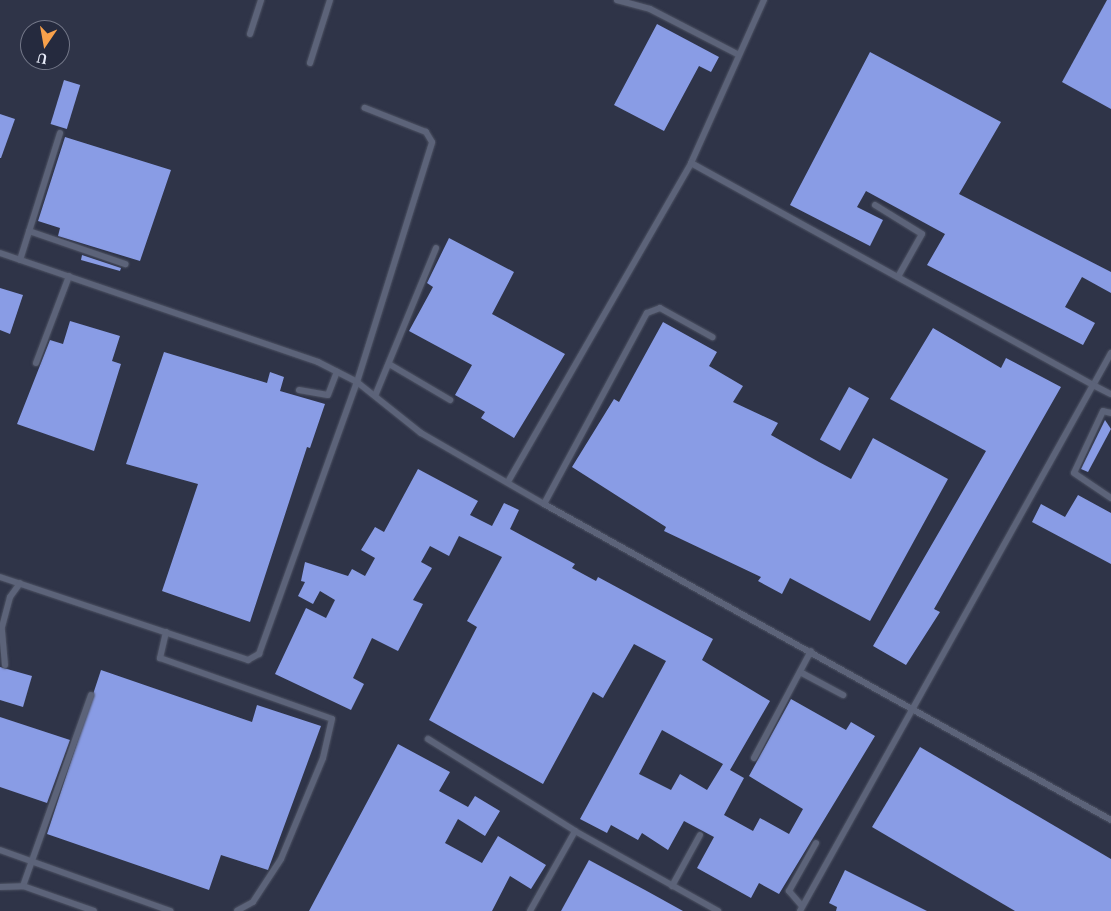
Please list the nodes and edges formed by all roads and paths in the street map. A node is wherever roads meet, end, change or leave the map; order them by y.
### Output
1 (261, 0) edge
2 (330, 0) edge
3 (617, 0) edge
4 (764, 0) edge
5 (250, 34) dead end
6 (739, 55) junction
7 (310, 63) dead end
8 (364, 108) dead end
9 (60, 133) dead end
10 (692, 163) junction
11 (874, 205) dead end
12 (29, 232) junction
13 (436, 248) dead end
14 (0, 253) edge
15 (20, 260) junction
16 (125, 264) dead end
17 (899, 275) junction
18 (69, 276) junction
19 (712, 337) dead end
20 (1111, 352) edge
21 (36, 363) dead end
22 (389, 364) junction
23 (337, 372) junction
24 (357, 382) junction
25 (1093, 385) junction
26 (299, 390) dead end
27 (1111, 394) edge
28 (375, 396) junction
29 (450, 400) dead end
30 (1111, 413) edge
31 (509, 480) junction
32 (1111, 498) edge
33 (544, 504) junction
34 (0, 576) edge
35 (20, 583) junction
36 (166, 632) junction
37 (811, 651) junction
38 (5, 665) dead end
39 (800, 672) junction
40 (91, 695) dead end
41 (843, 695) dead end
42 (910, 705) junction
43 (428, 739) dead end
44 (754, 758) dead end
45 (1111, 820) edge
46 (575, 831) junction
47 (700, 835) dead end
48 (816, 843) dead end
49 (0, 850) edge
50 (34, 862) junction
51 (23, 886) junction
52 (672, 886) junction
53 (0, 887) edge
54 (801, 908) edge
55 (155, 909) edge
56 (94, 911) edge
57 (170, 911) edge
58 (237, 911) edge
59 (530, 911) edge
60 (718, 911) edge

1 - 5 lane
2 - 7 lane
3 - 6 lane
4 - 6 lane
6 - 10 lane
8 - 24 lane
9 - 12 lane
10 - 17 lane
10 - 31 lane
11 - 17 lane
12 - 15 lane
12 - 16 lane
13 - 22 lane
14 - 15 lane
15 - 18 lane
17 - 25 lane
18 - 21 lane
18 - 23 lane
19 - 33 lane
20 - 25 lane
22 - 28 lane
22 - 29 lane
23 - 24 lane
23 - 26 lane
24 - 28 lane
24 - 36 lane
25 - 27 lane
25 - 42 lane
28 - 31 lane
30 - 32 lane
31 - 33 lane
33 - 37 lane
34 - 35 lane
35 - 36 lane
35 - 38 lane
36 - 58 lane
37 - 39 lane
37 - 42 lane
39 - 41 lane
39 - 44 lane
40 - 50 lane
42 - 45 lane
42 - 54 lane
43 - 46 lane
46 - 52 lane
46 - 59 lane
47 - 52 lane
48 - 54 lane
49 - 50 lane
50 - 51 lane
50 - 55 lane
51 - 53 lane
51 - 56 lane
52 - 60 lane
55 - 57 lane

